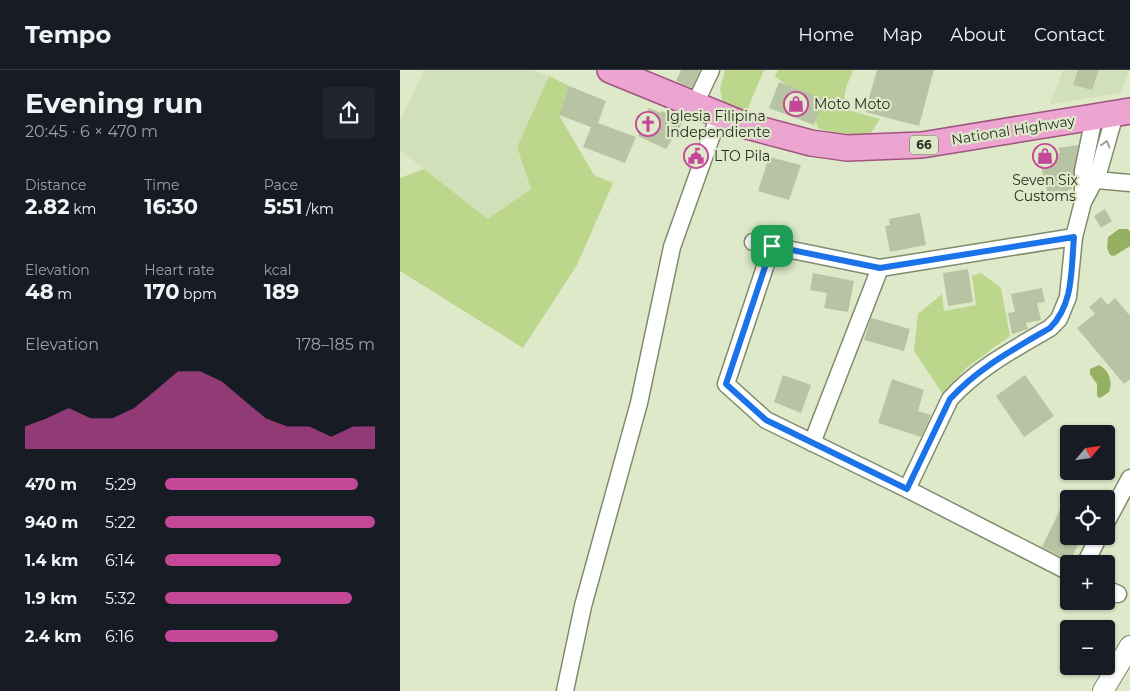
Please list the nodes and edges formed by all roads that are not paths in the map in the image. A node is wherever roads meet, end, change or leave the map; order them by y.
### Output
1 (610, 70) edge
2 (710, 70) edge
3 (695, 104) junction
4 (1113, 114) edge
5 (720, 115) junction
6 (1089, 179) junction
7 (1130, 183) edge
8 (1074, 237) junction
9 (753, 242) dead end
10 (772, 246) junction
11 (880, 268) junction
12 (812, 443) junction
13 (1130, 478) edge
14 (907, 489) junction
15 (1115, 506) edge
16 (1060, 567) edge
17 (1130, 646) edge
18 (565, 691) edge
19 (1103, 691) edge

1 - 3 main road, National Highway / 66
2 - 3 street
3 - 5 main road, National Highway / 66
4 - 5 main road, National Highway / 66
4 - 6 street
5 - 18 street
6 - 7 street
6 - 8 street
8 - 11 street
8 - 14 street
9 - 10 street
10 - 11 street
10 - 12 street
11 - 12 street
12 - 14 street
13 - 15 street
14 - 16 street
17 - 19 street

